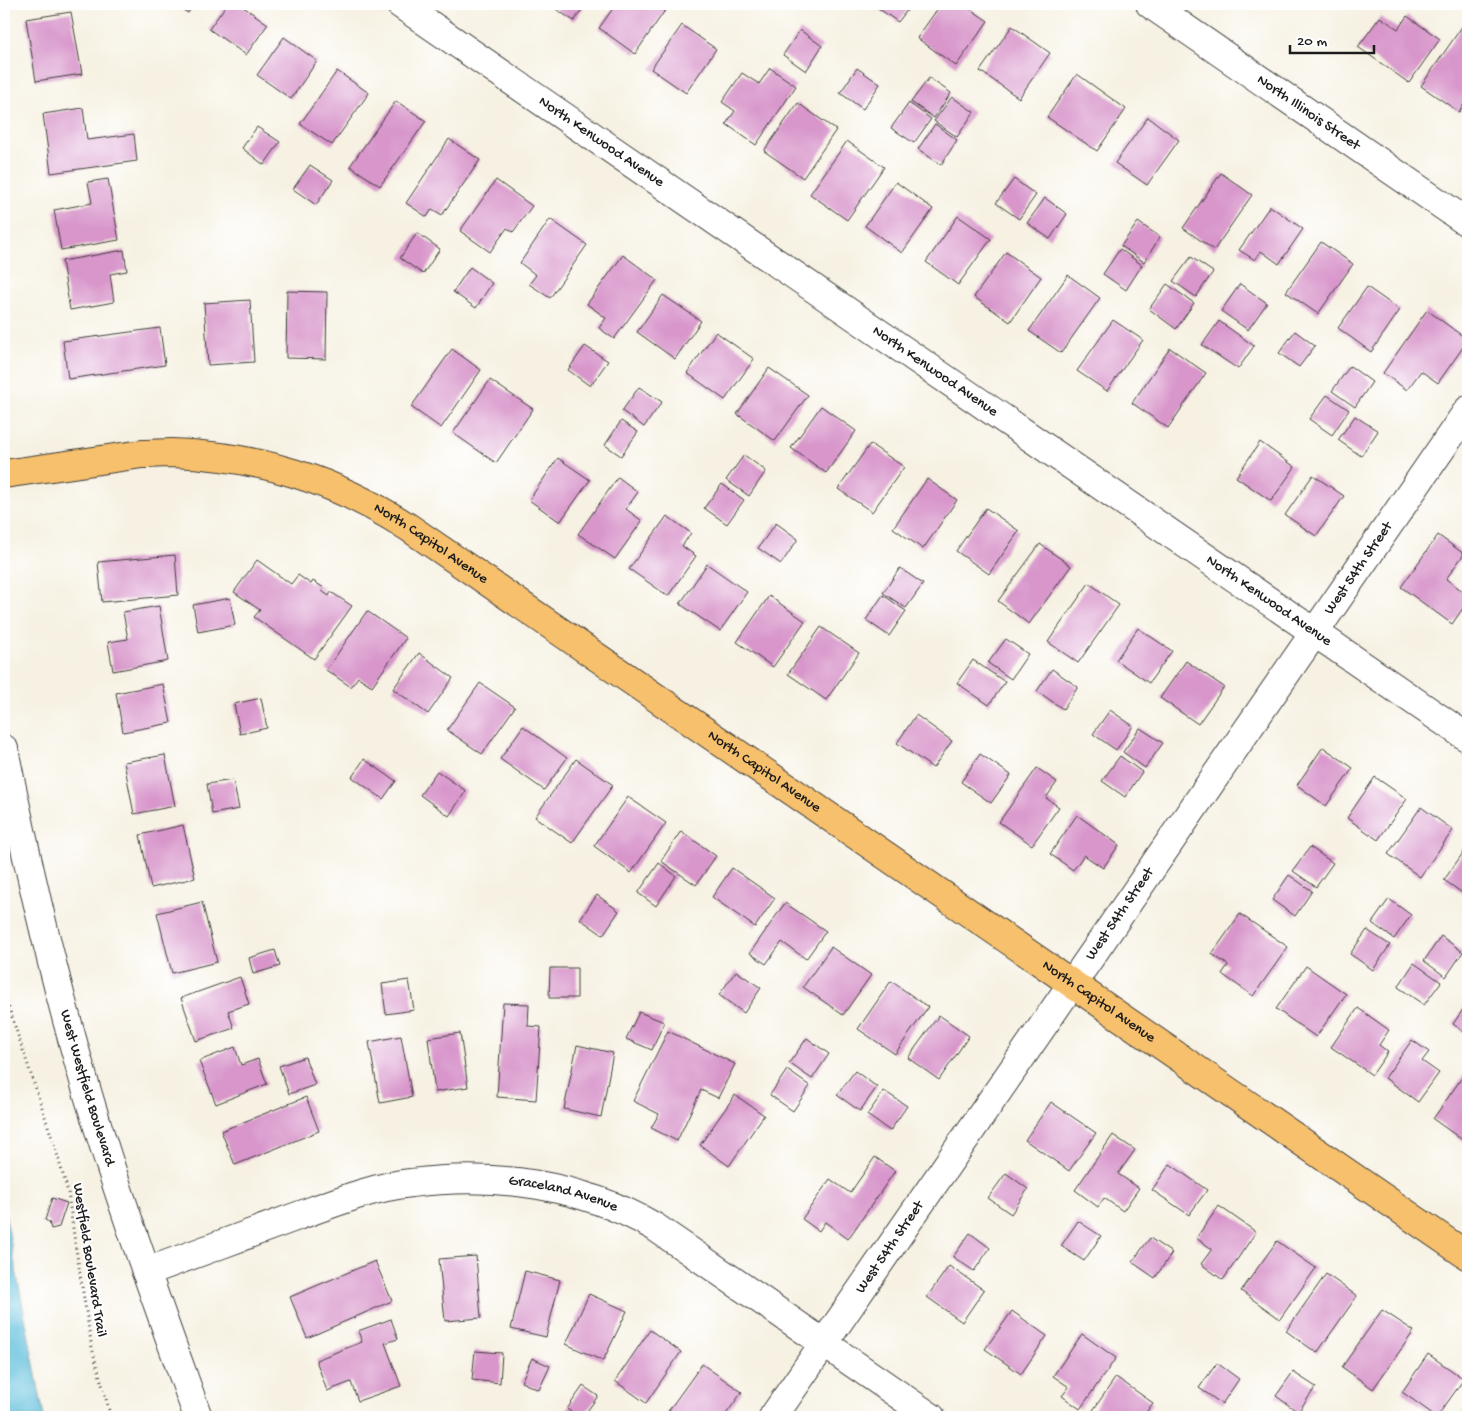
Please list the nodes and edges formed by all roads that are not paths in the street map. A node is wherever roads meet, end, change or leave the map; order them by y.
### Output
1 (400, 4) edge
2 (1150, 4) edge
3 (1468, 223) edge
4 (1468, 410) edge
5 (4, 474) edge
6 (1316, 633) junction
7 (1468, 738) edge
8 (4, 749) edge
9 (1072, 985) junction
10 (1468, 1256) edge
11 (146, 1272) junction
12 (823, 1344) junction
13 (198, 1417) edge
14 (773, 1417) edge
15 (931, 1417) edge

1 - 6 street, North Kenwood Avenue
2 - 3 street, North Illinois Street
4 - 6 street, West 54th Street
5 - 9 main road, North Capitol Avenue
6 - 7 street, North Kenwood Avenue
6 - 9 street, West 54th Street
8 - 11 street, West Westfield Boulevard
9 - 10 main road, North Capitol Avenue
9 - 12 street, West 54th Street
11 - 12 street, Graceland Avenue
11 - 13 street, West Westfield Boulevard
12 - 14 street, West 54th Street
12 - 15 street, Graceland Avenue

